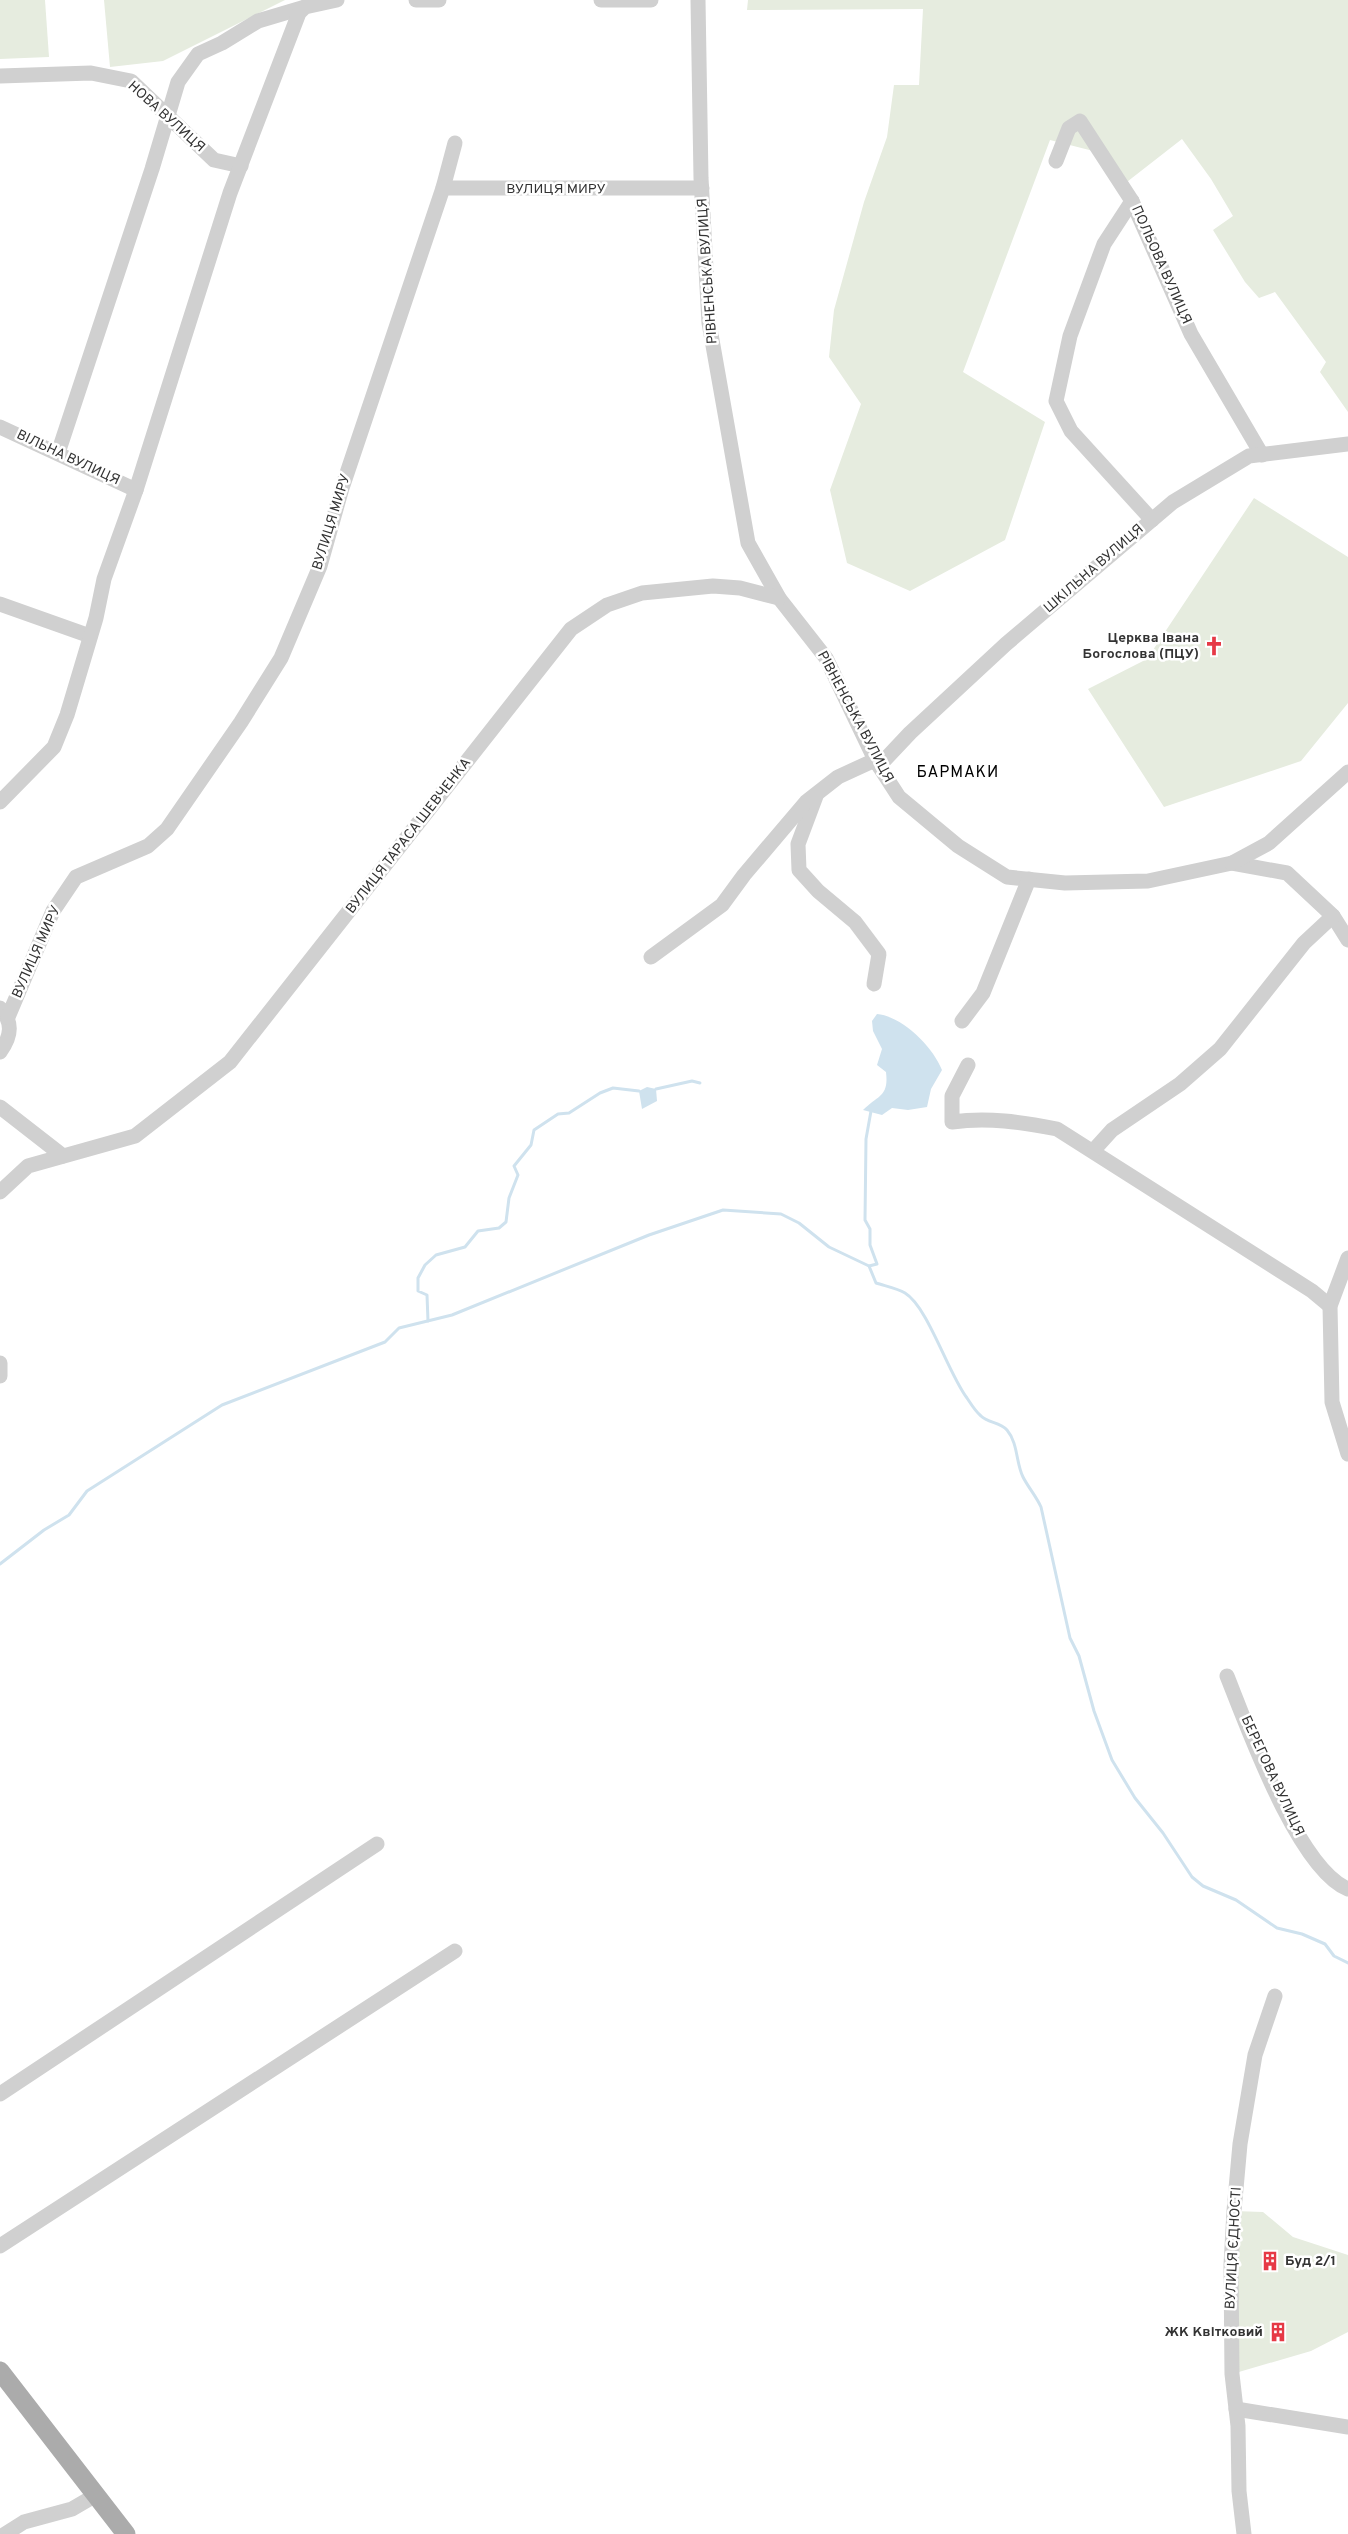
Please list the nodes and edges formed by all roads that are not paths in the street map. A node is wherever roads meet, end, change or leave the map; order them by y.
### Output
1 (337, 0) edge
2 (416, 0) edge
3 (439, 0) edge
4 (601, 0) edge
5 (651, 0) edge
6 (698, 0) edge
7 (305, 7) junction
8 (0, 76) edge
9 (168, 116) junction
10 (455, 144) dead end
11 (1056, 161) dead end
12 (241, 166) junction
13 (443, 188) junction
14 (702, 188) junction
15 (1132, 201) junction
16 (0, 426) edge
17 (1348, 444) edge
18 (58, 453) junction
19 (1262, 454) junction
20 (136, 490) junction
21 (1152, 520) junction
22 (779, 598) junction
23 (0, 604) edge
24 (90, 636) junction
25 (877, 763) junction
26 (1348, 772) edge
27 (816, 794) junction
28 (0, 802) edge
29 (1232, 863) junction
30 (1029, 879) junction
31 (1333, 916) junction
32 (1348, 940) edge
33 (651, 957) dead end
34 (874, 984) dead end
35 (4, 1012) edge
36 (962, 1021) dead end
37 (0, 1052) edge
38 (968, 1065) dead end
39 (0, 1107) edge
40 (1093, 1151) junction
41 (63, 1156) junction
42 (0, 1192) edge
43 (1348, 1258) edge
44 (1330, 1306) junction
45 (0, 1363) edge
46 (0, 1376) edge
47 (1348, 1454) edge
48 (1227, 1676) dead end
49 (377, 1844) dead end
50 (1348, 1889) edge
51 (455, 1951) dead end
52 (1275, 1996) dead end
53 (0, 2094) edge
54 (0, 2246) edge
55 (0, 2371) edge
56 (1236, 2409) junction
57 (1348, 2427) edge
58 (96, 2495) junction
59 (5, 2534) edge
60 (126, 2534) edge
61 (1244, 2534) edge

1 - 7 street
2 - 3 street
4 - 5 street
6 - 14 street, РІВНЕНСЬКА ВУЛИЦЯ
7 - 9 street
7 - 12 street
8 - 9 street, НОВА ВУЛИЦЯ
9 - 12 street, НОВА ВУЛИЦЯ
9 - 18 street
10 - 13 street
11 - 15 street, ПОЛЬОВА ВУЛИЦЯ
12 - 20 street
13 - 14 street, ВУЛИЦЯ МИРУ
13 - 35 street, ВУЛИЦЯ МИРУ
14 - 22 street, РІВНЕНСЬКА ВУЛИЦЯ
15 - 19 street, ПОЛЬОВА ВУЛИЦЯ
15 - 21 street
16 - 18 street, ВІЛЬНА ВУЛИЦЯ
17 - 19 street, ШКІЛЬНА ВУЛИЦЯ
18 - 20 street, ВІЛЬНА ВУЛИЦЯ
19 - 21 street, ШКІЛЬНА ВУЛИЦЯ
20 - 24 street
21 - 25 street, ШКІЛЬНА ВУЛИЦЯ
22 - 25 street, РІВНЕНСЬКА ВУЛИЦЯ
22 - 41 street, ВУЛИЦЯ ТАРАСА ШЕВЧЕНКА
23 - 24 street
24 - 28 street
25 - 27 street
25 - 30 street, РІВНЕНСЬКА ВУЛИЦЯ
26 - 29 street
27 - 33 street
27 - 34 street
29 - 30 street, РІВНЕНСЬКА ВУЛИЦЯ
29 - 31 street, РІВНЕНСЬКА ВУЛИЦЯ
30 - 36 street
31 - 32 street, РІВНЕНСЬКА ВУЛИЦЯ
31 - 40 street
35 - 37 street
38 - 40 street
39 - 41 street
40 - 44 street
41 - 42 street, ВУЛИЦЯ ТАРАСА ШЕВЧЕНКА
43 - 44 street
44 - 47 street
45 - 46 street
48 - 50 street, БЕРЕГОВА ВУЛИЦЯ
49 - 53 street
51 - 54 street
52 - 56 street, ВУЛИЦЯ ЄДНОСТІ
55 - 58 main road
56 - 57 street
56 - 61 street, ВУЛИЦЯ ЄДНОСТІ
58 - 59 street
58 - 60 main road

